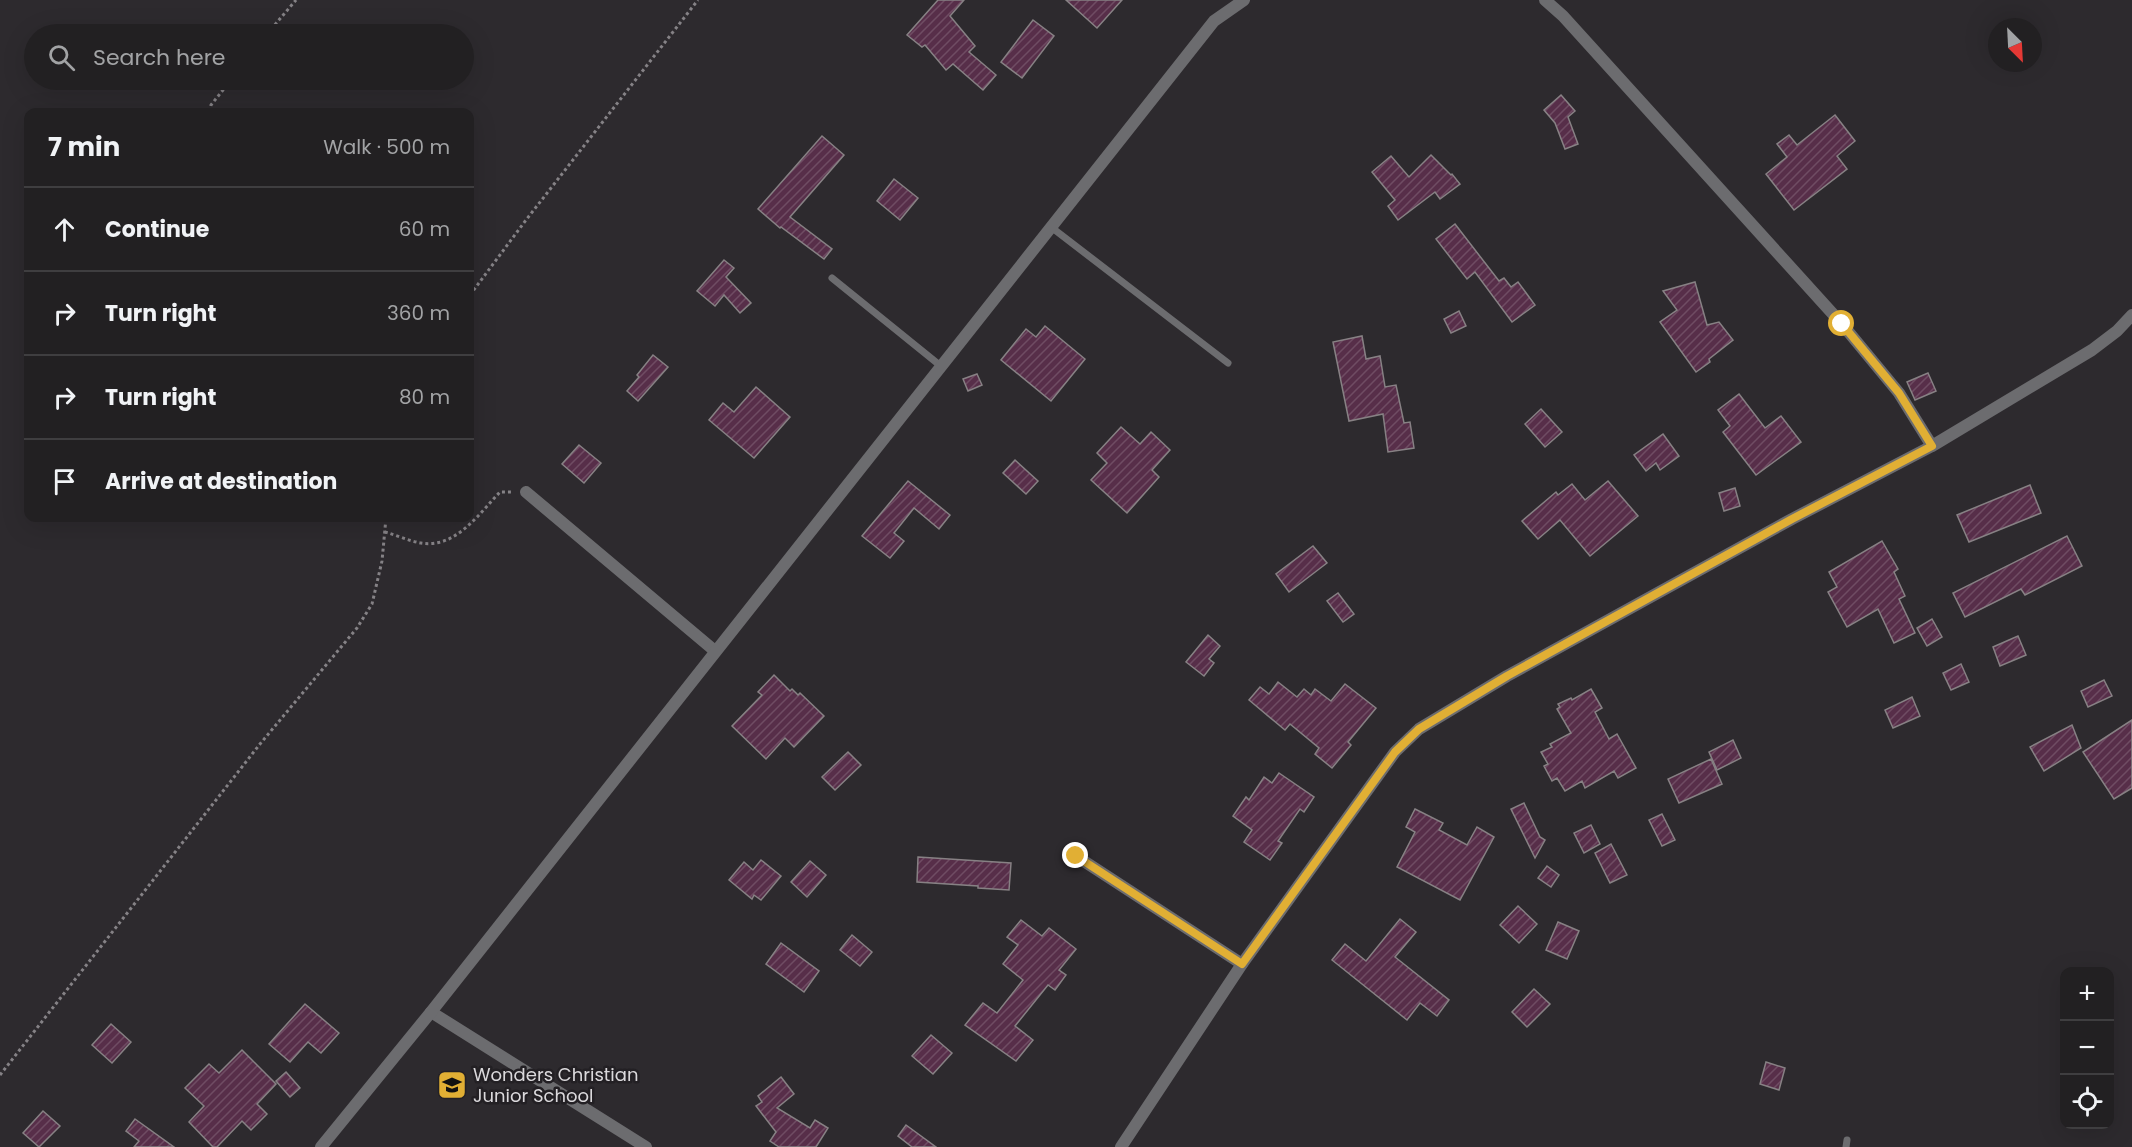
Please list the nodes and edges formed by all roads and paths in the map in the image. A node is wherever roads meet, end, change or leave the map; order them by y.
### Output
1 (296, 0) edge
2 (698, 0) edge
3 (1244, 0) edge
4 (1545, 0) edge
5 (276, 24) edge
6 (223, 90) edge
7 (211, 108) edge
8 (1051, 227) junction
9 (832, 278) dead end
10 (474, 290) edge
11 (2132, 315) edge
12 (1228, 363) dead end
13 (942, 367) junction
14 (1932, 446) junction
15 (526, 492) joint
16 (474, 519) edge
17 (386, 522) edge
18 (471, 522) edge
19 (385, 532) junction
20 (715, 651) junction
21 (1076, 856) dead end
22 (1242, 964) junction
23 (431, 1012) junction
24 (0, 1074) edge
25 (321, 1147) edge
26 (646, 1147) edge
27 (1121, 1147) edge

1 - 5 path
2 - 10 path
3 - 8 street
4 - 14 street
6 - 7 path
8 - 12 lane
8 - 13 street
9 - 13 lane
11 - 14 street
13 - 20 street
14 - 22 street
15 - 16 path
15 - 20 street
17 - 19 path
18 - 19 path
19 - 24 path
20 - 23 street
21 - 22 street
22 - 27 street
23 - 25 street
23 - 26 street

